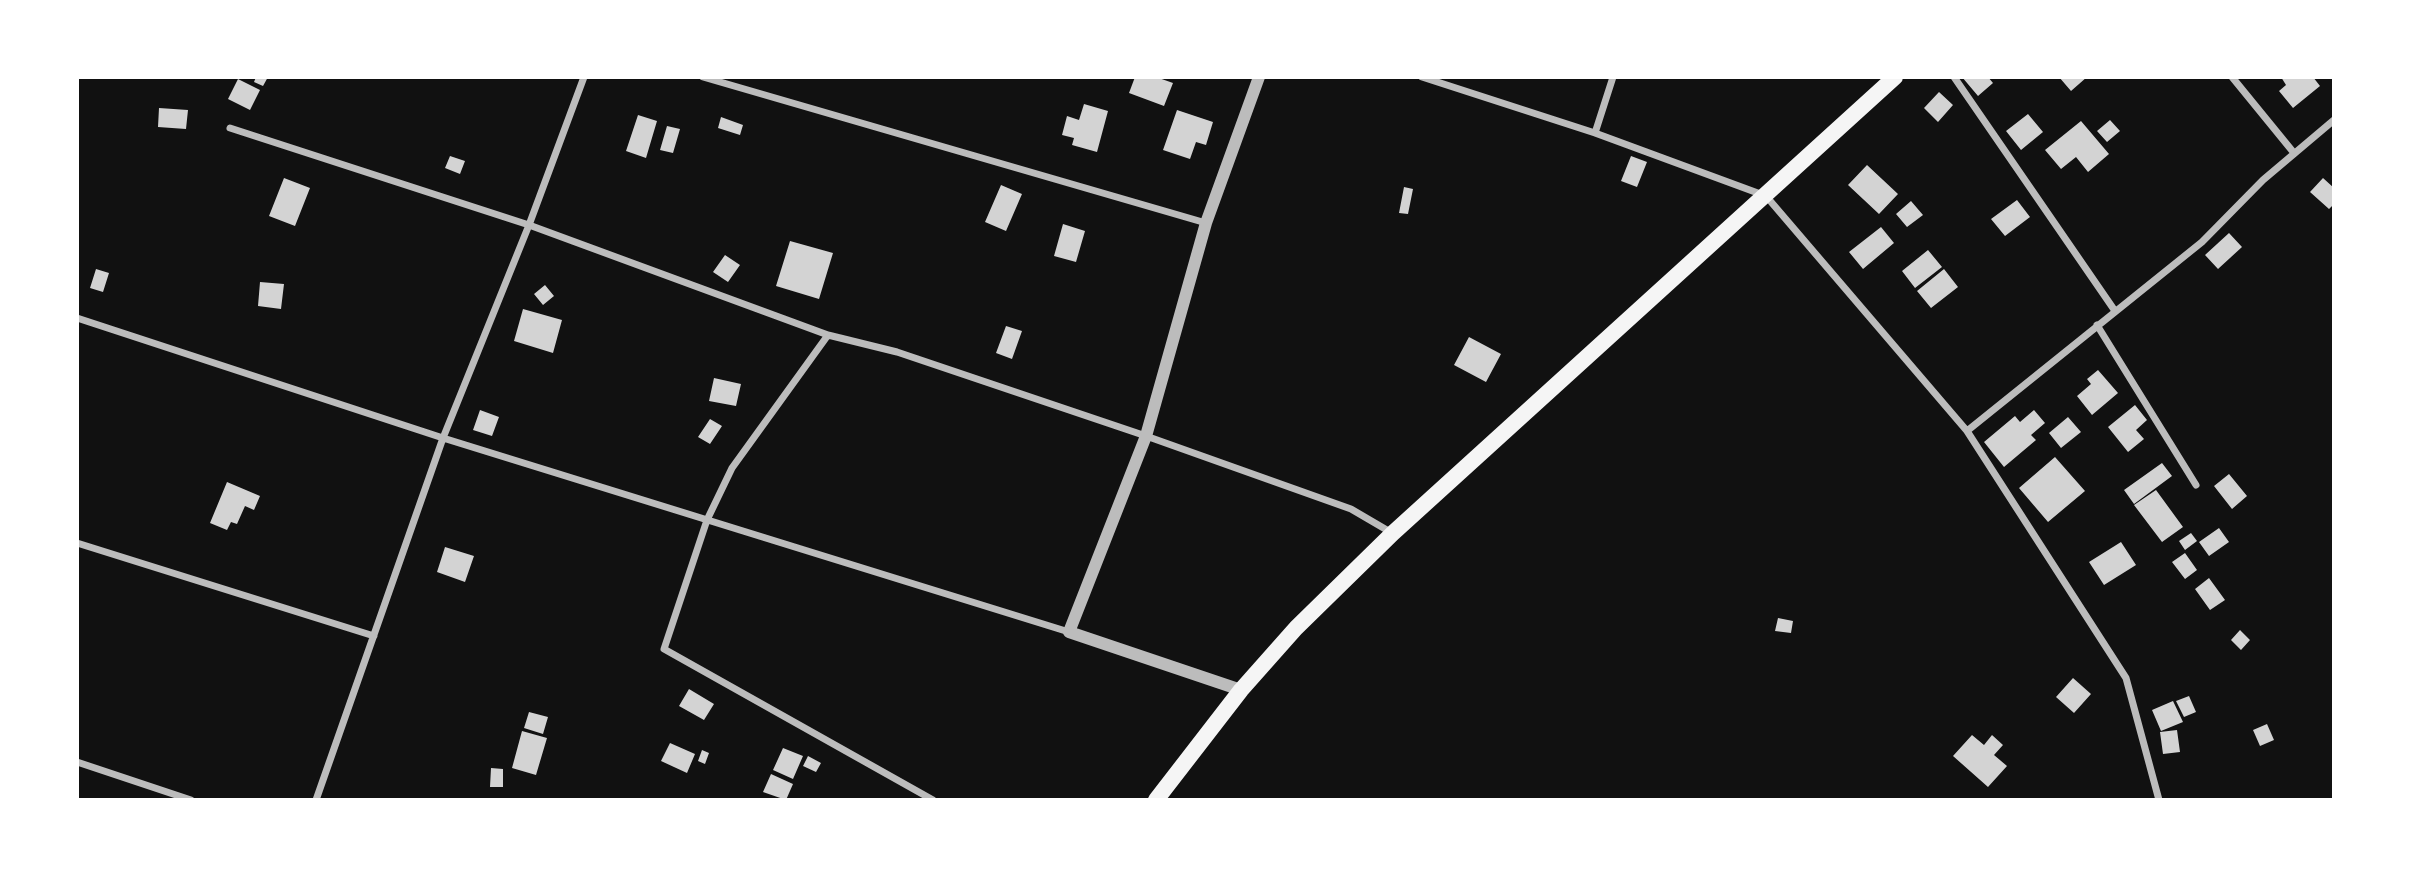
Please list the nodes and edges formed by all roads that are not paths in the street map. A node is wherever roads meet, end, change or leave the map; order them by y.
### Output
1 (584, 77) edge
2 (704, 77) edge
3 (1259, 77) edge
4 (1422, 77) edge
5 (1613, 77) edge
6 (1895, 77) edge
7 (1954, 77) edge
8 (2232, 77) edge
9 (2334, 120) edge
10 (230, 128) dead end
11 (1595, 133) junction
12 (2294, 153) junction
13 (1766, 196) junction
14 (1206, 223) junction
15 (529, 225) junction
16 (2115, 311) junction
17 (77, 318) edge
18 (2097, 325) junction
19 (828, 335) junction
20 (1967, 431) junction
21 (1146, 436) junction
22 (443, 438) junction
23 (2196, 485) dead end
24 (707, 520) junction
25 (1393, 533) junction
26 (77, 543) edge
27 (1069, 632) junction
28 (374, 636) junction
29 (1241, 691) junction
30 (77, 762) edge
31 (191, 800) edge
32 (316, 800) edge
33 (933, 800) edge
34 (1156, 800) edge
35 (2159, 800) edge

1 - 15 street
2 - 14 street
3 - 14 street
4 - 11 street
5 - 11 street
6 - 13 main road
7 - 16 street
8 - 12 street
9 - 12 street
10 - 15 street
11 - 13 street
12 - 16 street
13 - 20 street
13 - 25 main road
14 - 21 street
15 - 19 street
15 - 22 street
16 - 18 street
17 - 22 street
18 - 20 street
18 - 23 street
19 - 21 street
19 - 24 street
20 - 35 street
21 - 25 street
21 - 27 street
22 - 24 street
22 - 28 street
24 - 27 street
24 - 33 street
25 - 29 main road
26 - 28 street
27 - 29 street
28 - 32 street
29 - 34 main road
30 - 31 street

